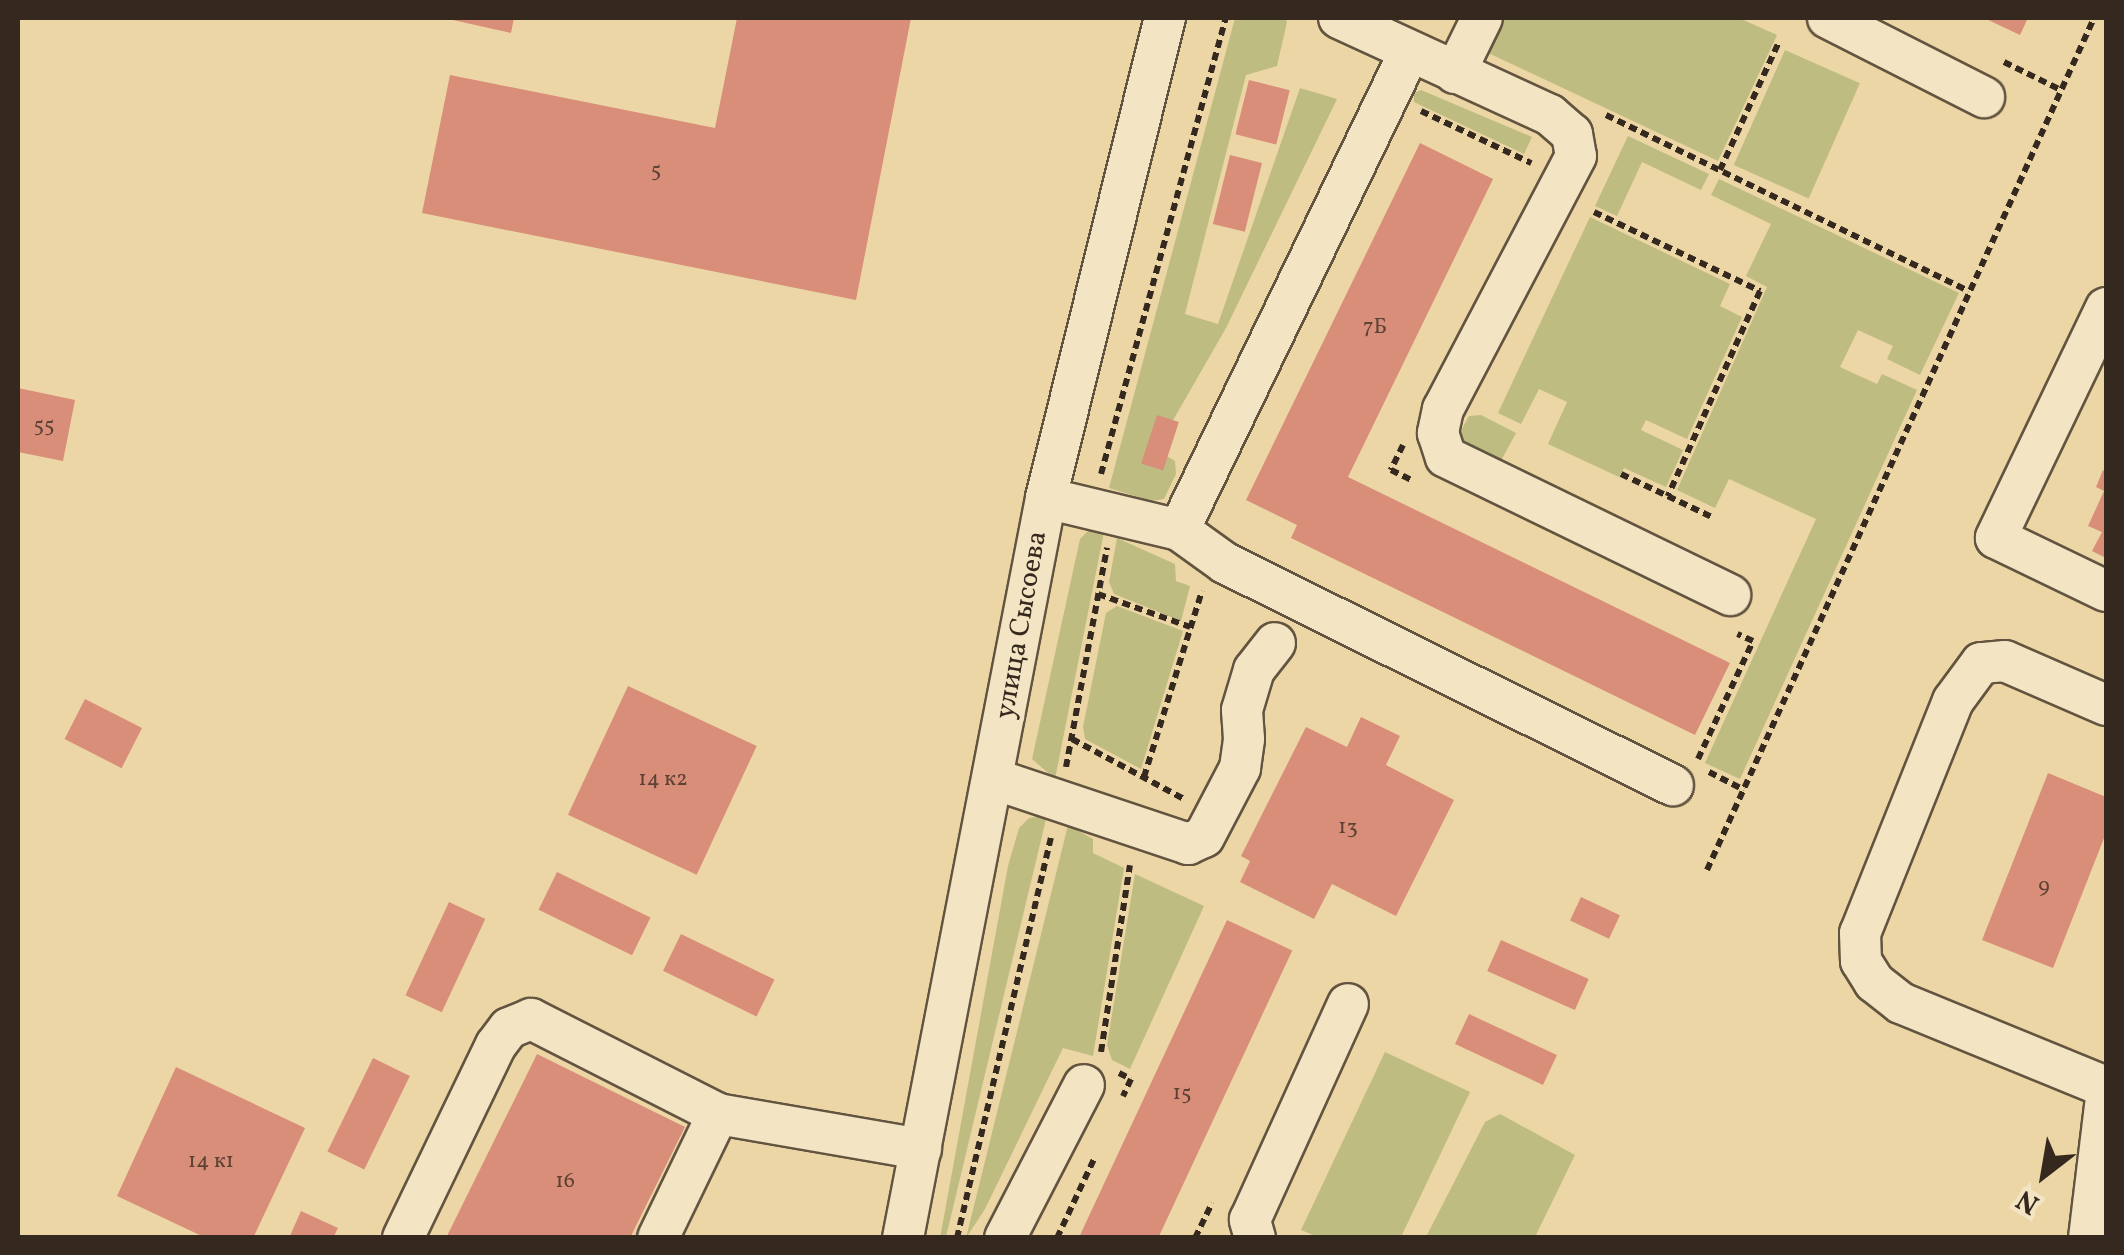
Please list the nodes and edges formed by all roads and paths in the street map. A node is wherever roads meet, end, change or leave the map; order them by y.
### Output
1 (1166, 18) edge
2 (1226, 18) edge
3 (1340, 18) edge
4 (1482, 18) edge
5 (1828, 18) edge
6 (2094, 18) edge
7 (1780, 42) dead end
8 (1409, 53) junction
9 (1455, 73) junction
10 (1984, 96) dead end
11 (1602, 114) dead end
12 (1720, 170) junction
13 (1594, 212) dead end
14 (1969, 290) junction
15 (2106, 308) edge
16 (1621, 474) dead end
17 (1668, 496) junction
18 (1046, 498) junction
19 (1092, 506) junction
20 (1712, 517) dead end
21 (1179, 530) junction
22 (1202, 590) dead end
23 (2106, 592) edge
24 (1098, 594) junction
25 (1730, 595) dead end
26 (1190, 628) junction
27 (1275, 643) dead end
28 (2106, 706) edge
29 (1071, 738) junction
30 (1144, 776) junction
31 (994, 779) junction
32 (1674, 785) dead end
33 (1060, 800) junction
34 (1194, 805) dead end
35 (1130, 865) dead end
36 (1707, 870) dead end
37 (1348, 1004) dead end
38 (1099, 1073) junction
39 (1131, 1079) dead end
40 (2106, 1087) edge
41 (2106, 1097) edge
42 (718, 1114) junction
43 (921, 1148) junction
44 (403, 1238) edge
45 (658, 1238) edge
46 (903, 1238) edge
47 (957, 1238) edge
48 (1005, 1238) edge
49 (1256, 1238) edge
50 (2089, 1238) edge

1 - 18 street, улица Сысоева
2 - 19 path
3 - 8 street
4 - 9 street
5 - 10 street
6 - 14 path
7 - 12 path
8 - 9 street
8 - 21 street
9 - 25 street
11 - 12 path
12 - 14 path
13 - 17 path
14 - 36 path
15 - 23 street
16 - 17 path
17 - 20 path
18 - 19 street
18 - 31 street, улица Сысоева
19 - 21 street
19 - 24 path
21 - 32 street
22 - 26 path
24 - 26 path
24 - 29 path
26 - 30 path
27 - 33 street
28 - 40 street
29 - 30 path
29 - 33 path
30 - 34 path
31 - 33 street
31 - 43 street, улица Сысоева
33 - 47 path
35 - 38 path
37 - 49 street
38 - 39 path
38 - 48 street
41 - 50 street
42 - 43 street
42 - 44 street
42 - 45 street
43 - 46 street, улица Сысоева

